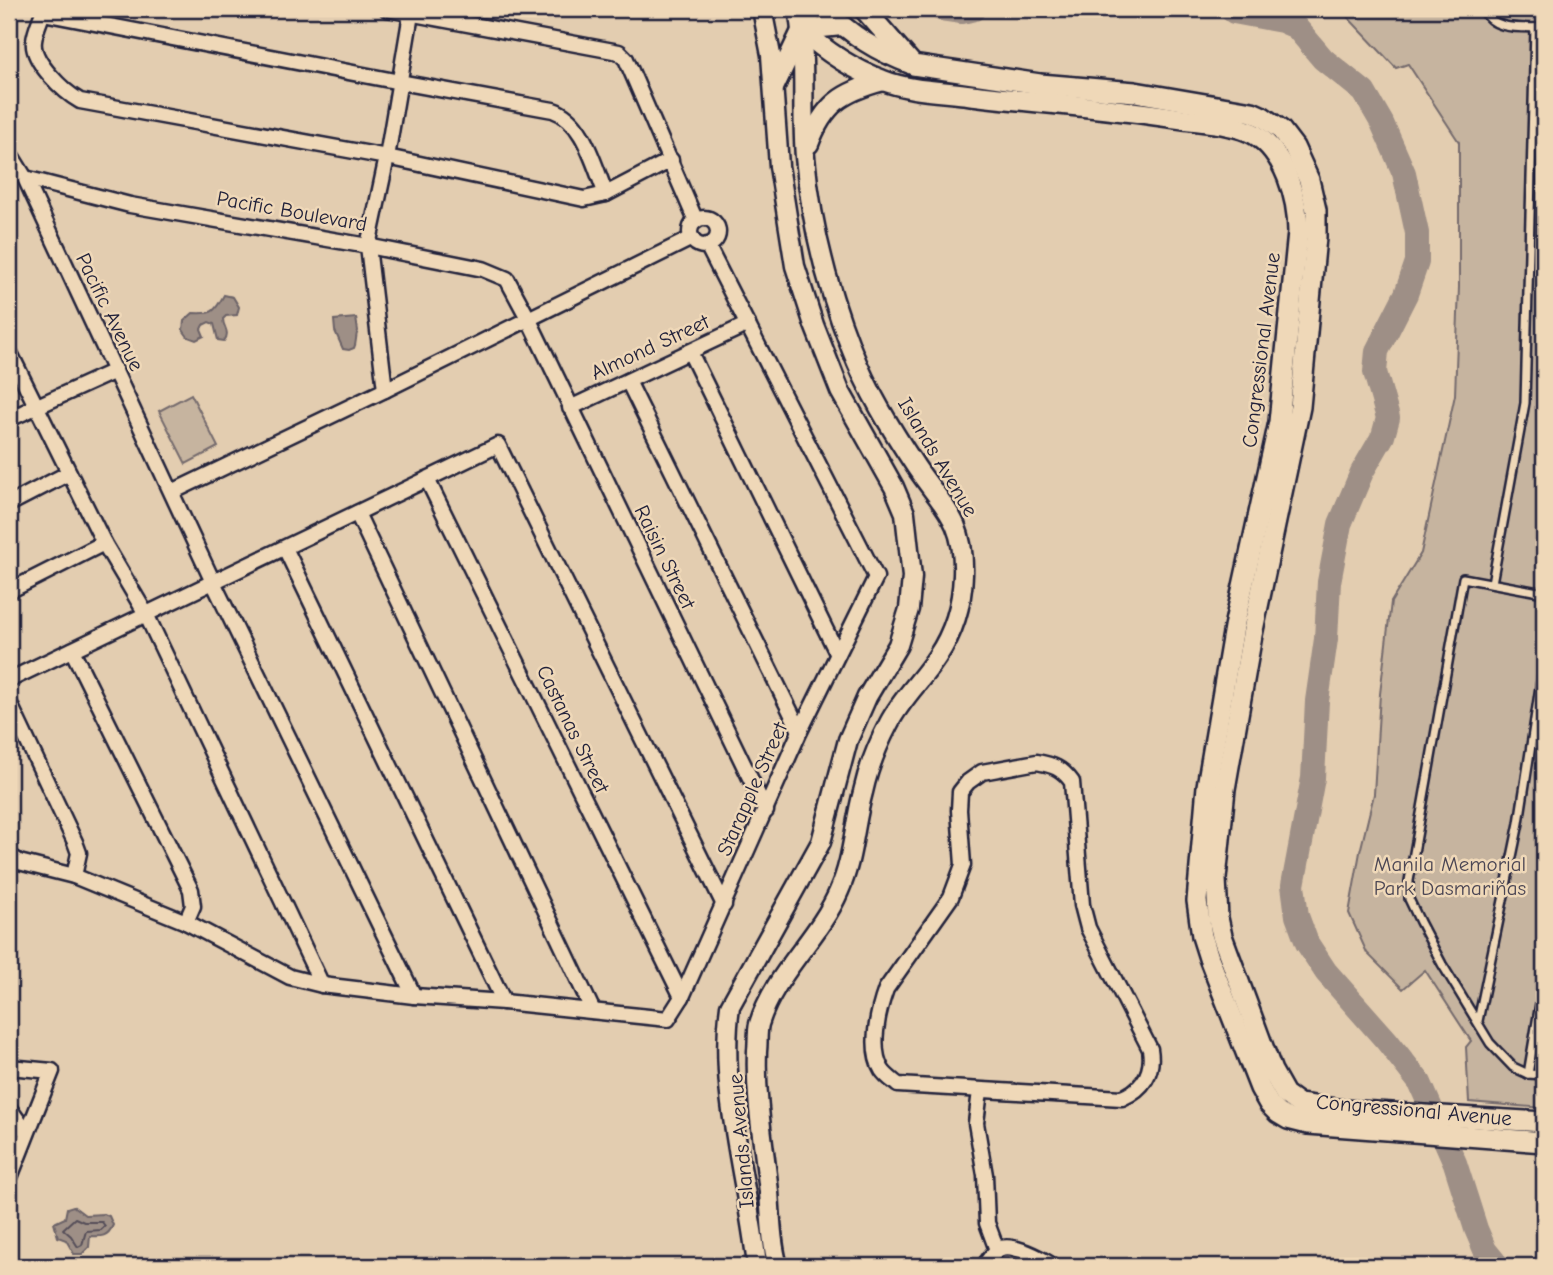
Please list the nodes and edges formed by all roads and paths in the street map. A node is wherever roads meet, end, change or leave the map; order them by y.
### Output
1 (387, 9) edge
2 (762, 9) edge
3 (783, 9) edge
4 (798, 9) edge
5 (815, 9) edge
6 (824, 9) edge
7 (864, 9) edge
8 (1483, 9) edge
9 (44, 11) edge
10 (411, 14) junction
11 (842, 26) junction
12 (1535, 28) junction
13 (1544, 28) edge
14 (802, 30) junction
15 (913, 65) junction
16 (883, 81) junction
17 (400, 82) junction
18 (774, 88) junction
19 (9, 152) edge
20 (805, 154) junction
21 (387, 157) junction
22 (671, 160) junction
23 (25, 178) junction
24 (606, 194) junction
25 (696, 220) junction
26 (692, 238) junction
27 (708, 245) junction
28 (368, 246) junction
29 (529, 320) junction
30 (748, 324) junction
31 (9, 351) edge
32 (690, 352) junction
33 (115, 371) junction
34 (864, 379) junction
35 (628, 381) junction
36 (385, 390) junction
37 (840, 391) junction
38 (37, 406) junction
39 (570, 408) junction
40 (9, 419) edge
41 (69, 473) junction
42 (427, 479) junction
43 (172, 492) junction
44 (9, 504) edge
45 (357, 513) junction
46 (104, 544) junction
47 (285, 548) junction
48 (214, 582) junction
49 (1492, 583) junction
50 (9, 592) edge
51 (1544, 593) edge
52 (146, 614) junction
53 (72, 650) junction
54 (837, 653) junction
55 (1544, 661) edge
56 (9, 680) edge
57 (9, 702) edge
58 (800, 732) junction
59 (766, 811) junction
60 (9, 855) edge
61 (74, 876) junction
62 (724, 905) junction
63 (186, 922) junction
64 (1544, 981) edge
65 (323, 985) junction
66 (414, 996) junction
67 (682, 997) junction
68 (504, 1002) junction
69 (593, 1011) junction
70 (1478, 1021) junction
71 (9, 1068) edge
72 (1528, 1073) junction
73 (1544, 1075) edge
74 (980, 1091) junction
75 (9, 1108) edge
76 (1290, 1110) junction
77 (1341, 1119) junction
78 (1537, 1122) edge
79 (27, 1133) junction
80 (1539, 1142) edge
81 (9, 1180) edge
82 (998, 1250) junction
83 (757, 1266) edge
84 (778, 1266) edge
85 (984, 1266) edge
86 (1053, 1266) edge

1 - 10 street
2 - 18 street, Islands Avenue
3 - 14 street, Congressional Avenue
4 - 14 street, Islands Avenue
5 - 14 main road
6 - 11 street, Congressional Avenue
7 - 15 main road
8 - 12 lane
9 - 17 street
9 - 21 street
10 - 17 street
10 - 22 street
11 - 14 street
11 - 15 street, Congressional Avenue
12 - 13 lane
12 - 49 lane
14 - 16 main road, Congressional Avenue
14 - 18 street
14 - 20 street, Islands Avenue
15 - 76 main road, Congressional Avenue
16 - 20 street
16 - 76 main road, Congressional Avenue
17 - 21 street
17 - 24 street
18 - 37 street, Islands Avenue
19 - 23 street, Pacific Avenue
20 - 34 street, Islands Avenue
21 - 24 street
21 - 28 street
22 - 24 street
22 - 25 street
23 - 28 street, Pacific Boulevard
23 - 33 street, Pacific Avenue
25 - 26 street
25 - 27 street
26 - 27 street
26 - 29 street
27 - 30 street
28 - 29 street, Pacific Boulevard
28 - 36 street
29 - 36 street
29 - 39 street, Raisin Street
30 - 32 street, Almond Street
30 - 54 street, Starapple Street
31 - 38 street
32 - 35 street, Almond Street
32 - 54 street
33 - 38 street
33 - 43 street, Pacific Avenue
34 - 37 street
34 - 84 street, Islands Avenue
35 - 39 street, Almond Street
35 - 58 street
36 - 43 street
37 - 83 street, Islands Avenue
38 - 40 street
38 - 41 street
39 - 59 street, Raisin Street
41 - 44 street
41 - 46 street
42 - 45 street
42 - 62 street
42 - 67 street, Castanas Street
43 - 48 street, Pacific Avenue
45 - 47 street
45 - 69 street
46 - 50 street
46 - 52 street
47 - 48 street
47 - 68 street
48 - 52 street
48 - 66 street, Pacific Avenue
49 - 51 lane
49 - 70 lane
52 - 53 street
52 - 65 street
53 - 56 street
53 - 63 street
54 - 58 street, Starapple Street
55 - 70 lane
57 - 61 street
58 - 59 street, Starapple Street
59 - 62 street, Starapple Street
60 - 61 street
61 - 63 street
62 - 67 street, Starapple Street
63 - 65 street
64 - 72 lane
65 - 66 street
66 - 68 street
67 - 69 street, Starapple Street
68 - 69 street
70 - 72 lane
71 - 79 street
72 - 73 lane
74 - 74 street
74 - 82 street
75 - 79 street
76 - 77 main road, Congressional Avenue
76 - 77 main road, Congressional Avenue
77 - 78 main road, Congressional Avenue
77 - 80 main road, Congressional Avenue
79 - 81 street
82 - 85 street
82 - 86 street

